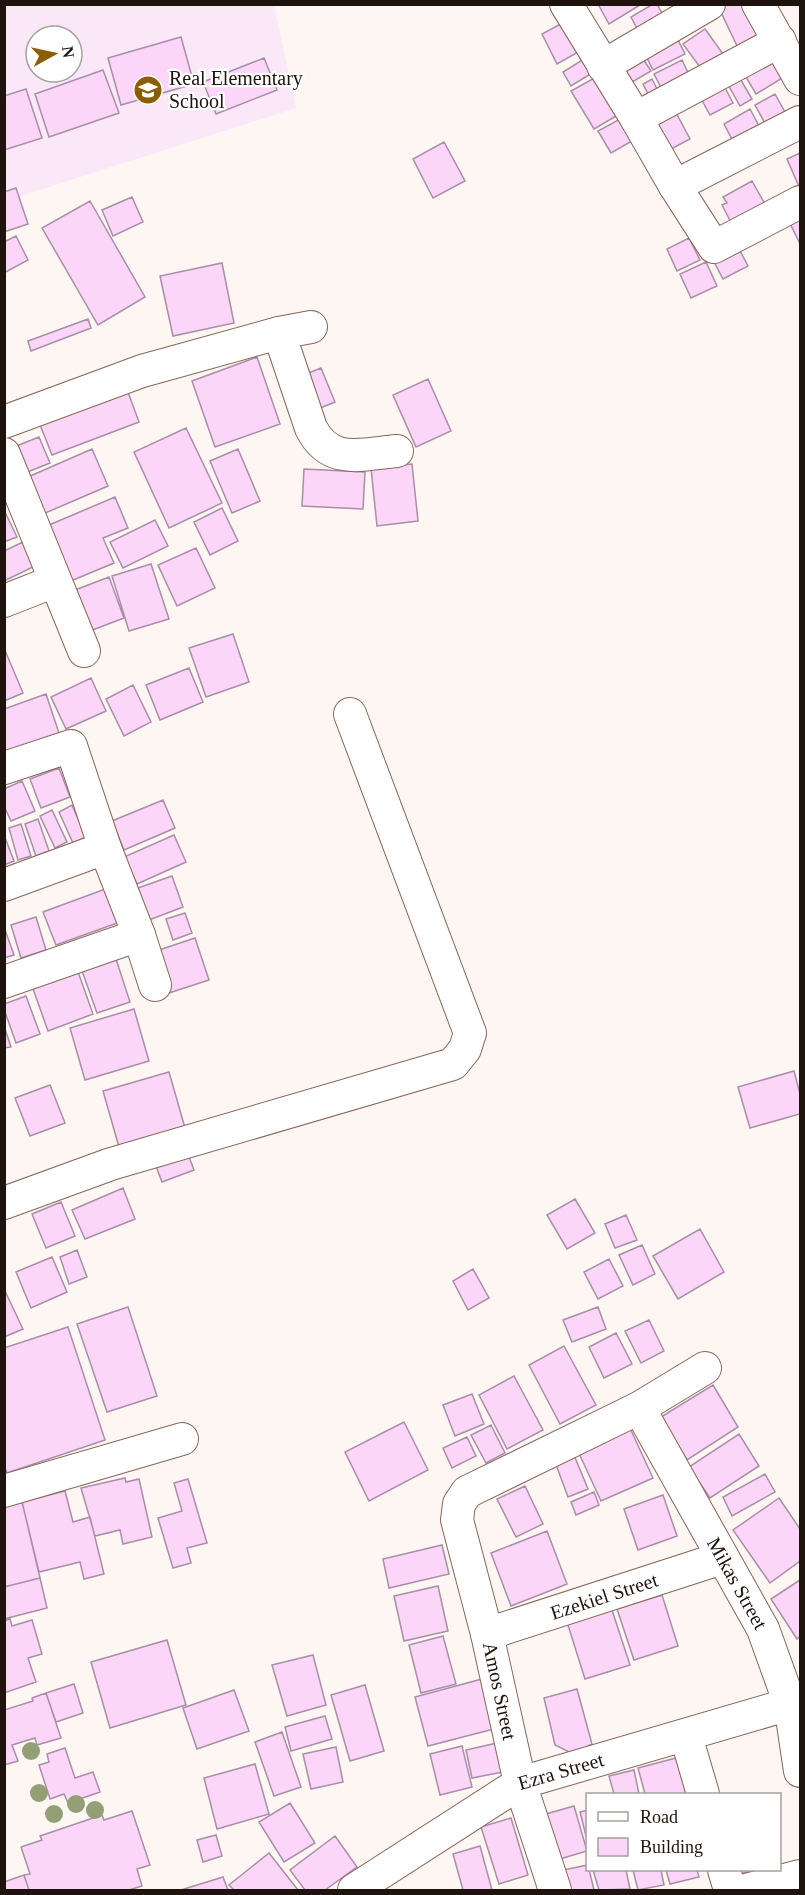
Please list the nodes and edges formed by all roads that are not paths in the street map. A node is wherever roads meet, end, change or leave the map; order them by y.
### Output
1 (566, 4) edge
2 (709, 4) edge
3 (758, 4) edge
4 (780, 41) junction
5 (603, 66) junction
6 (801, 79) edge
7 (636, 118) junction
8 (801, 122) edge
9 (675, 186) junction
10 (801, 202) edge
11 (311, 327) dead end
12 (279, 333) junction
13 (4, 422) edge
14 (397, 451) dead end
15 (4, 454) edge
16 (55, 581) junction
17 (4, 601) edge
18 (84, 651) dead end
19 (350, 714) dead end
20 (4, 768) edge
21 (105, 848) junction
22 (4, 885) edge
23 (139, 935) junction
24 (4, 982) edge
25 (155, 985) dead end
26 (4, 1203) edge
27 (705, 1368) dead end
28 (639, 1408) junction
29 (182, 1438) dead end
30 (4, 1491) edge
31 (722, 1558) junction
32 (487, 1634) junction
33 (790, 1704) junction
34 (686, 1736) junction
35 (801, 1771) edge
36 (520, 1784) junction
37 (703, 1793) edge
38 (725, 1871) edge
39 (801, 1876) edge
40 (354, 1890) edge
41 (555, 1890) edge
42 (730, 1890) edge
43 (746, 1890) edge

1 - 5 street
2 - 5 street
3 - 4 street
4 - 6 street
4 - 7 street
5 - 7 street
7 - 9 street
8 - 9 street
9 - 10 street
11 - 12 street
12 - 13 street
12 - 14 street
15 - 16 street
16 - 17 street
16 - 18 street
19 - 26 street
20 - 21 street
21 - 22 street
21 - 23 street
23 - 24 street
23 - 25 street
27 - 28 street
28 - 31 street, Mikas Street
28 - 32 street, Amos Street
29 - 30 street
31 - 32 street, Ezekiel Street
31 - 33 street, Mikas Street
32 - 36 street, Amos Street
33 - 34 street, Ezra Street
33 - 35 street, Mikas Street
34 - 36 street, Ezra Street
34 - 37 street
36 - 40 street, Ezra Street
36 - 41 street, Amos Street
38 - 42 street
39 - 43 street

